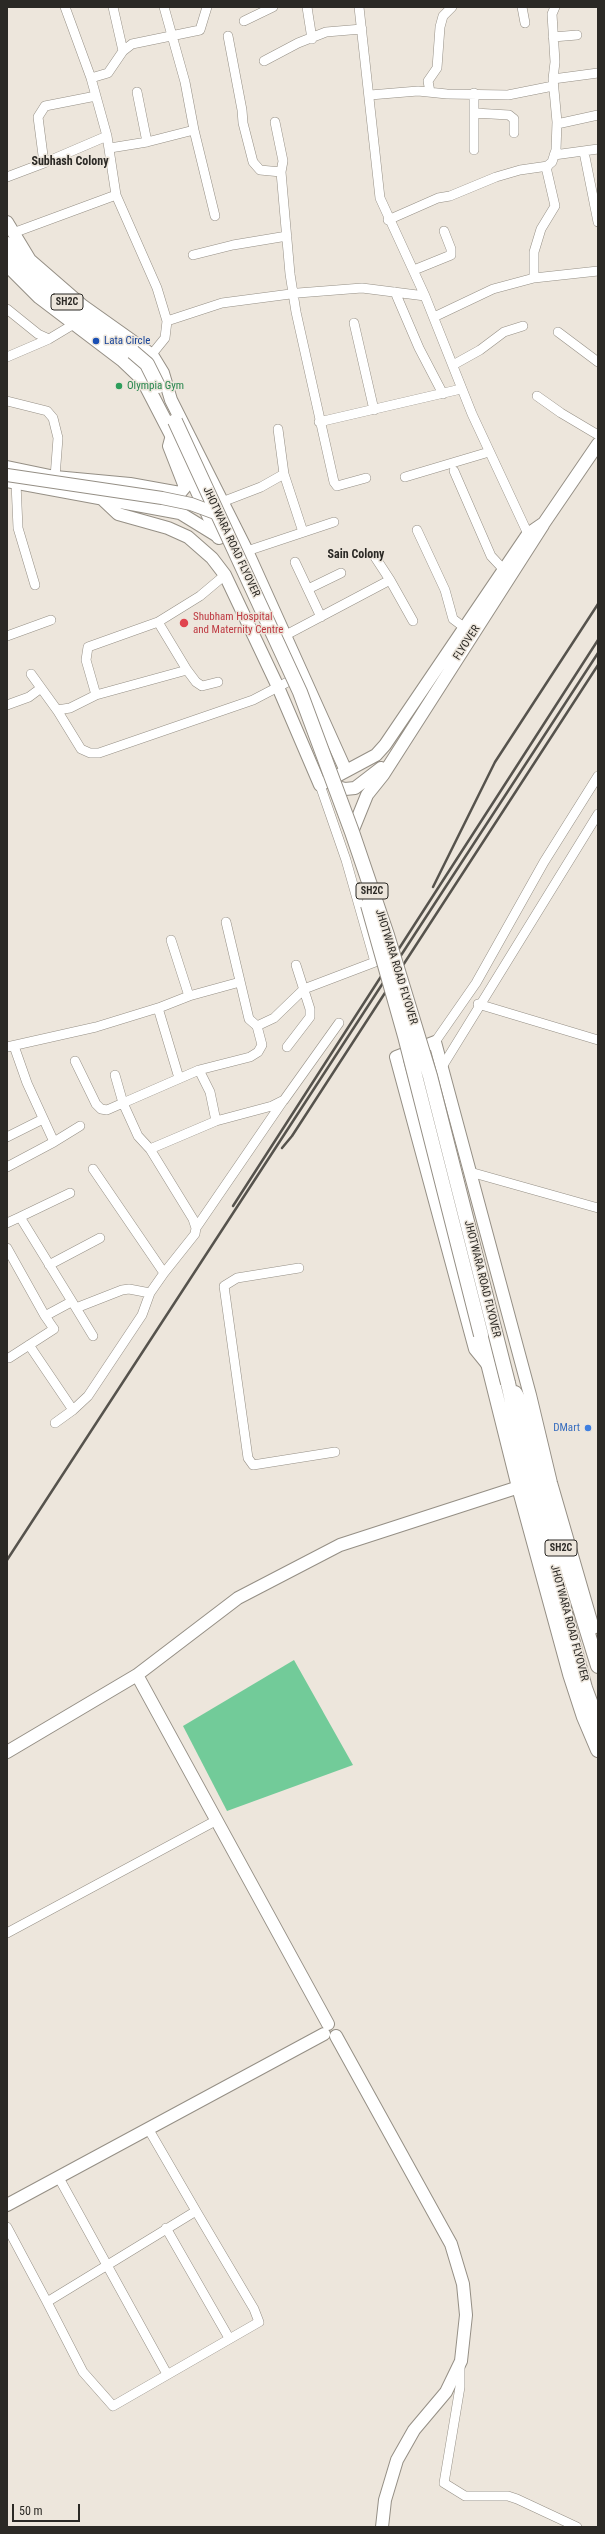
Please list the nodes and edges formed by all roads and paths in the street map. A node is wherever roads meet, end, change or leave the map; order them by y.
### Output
1 (65, 7) edge
2 (113, 7) edge
3 (164, 7) edge
4 (207, 7) edge
5 (273, 7) edge
6 (307, 7) edge
7 (360, 7) edge
8 (452, 7) edge
9 (522, 7) edge
10 (555, 7) edge
11 (244, 21) dead end
12 (525, 23) dead end
13 (362, 29) junction
14 (577, 35) dead end
15 (171, 36) junction
16 (228, 36) dead end
17 (553, 37) junction
18 (312, 40) junction
19 (123, 51) junction
20 (264, 61) dead end
21 (598, 73) edge
22 (91, 78) junction
23 (553, 82) junction
24 (136, 92) dead end
25 (430, 92) junction
26 (474, 93) junction
27 (370, 95) junction
28 (96, 96) junction
29 (474, 113) junction
30 (598, 116) edge
31 (275, 122) dead end
32 (557, 124) junction
33 (194, 130) junction
34 (514, 133) dead end
35 (107, 136) junction
36 (147, 142) junction
37 (110, 148) junction
38 (598, 149) edge
39 (474, 150) dead end
40 (584, 152) junction
41 (554, 156) junction
42 (44, 163) junction
43 (548, 166) junction
44 (281, 172) junction
45 (7, 177) edge
46 (594, 183) edge
47 (116, 195) junction
48 (215, 216) dead end
49 (388, 220) junction
50 (598, 222) edge
51 (444, 231) dead end
52 (9, 233) edge
53 (287, 236) junction
54 (193, 255) dead end
55 (7, 264) edge
56 (414, 270) junction
57 (598, 271) edge
58 (534, 278) junction
59 (395, 292) junction
60 (293, 293) junction
61 (425, 296) junction
62 (7, 309) edge
63 (434, 317) junction
64 (167, 321) junction
65 (354, 323) dead end
66 (74, 324) junction
67 (522, 326) dead end
68 (558, 332) dead end
69 (49, 339) junction
70 (152, 355) junction
71 (128, 356) junction
72 (7, 357) edge
73 (598, 362) edge
74 (453, 365) junction
75 (135, 372) junction
76 (154, 388) junction
77 (461, 389) junction
78 (443, 394) junction
79 (537, 396) dead end
80 (7, 401) edge
81 (374, 410) junction
82 (319, 422) junction
83 (278, 428) dead end
84 (172, 435) junction
85 (598, 435) edge
86 (598, 444) edge
87 (489, 452) junction
88 (7, 467) edge
89 (454, 471) dead end
90 (284, 474) junction
91 (55, 477) junction
92 (405, 477) dead end
93 (366, 478) dead end
94 (10, 479) edge
95 (101, 498) junction
96 (220, 508) junction
97 (334, 522) dead end
98 (544, 523) junction
99 (418, 530) dead end
100 (303, 532) junction
101 (528, 534) junction
102 (219, 537) junction
103 (246, 551) junction
104 (375, 557) dead end
105 (295, 562) dead end
106 (505, 571) junction
107 (341, 573) dead end
108 (224, 575) junction
109 (390, 580) junction
110 (35, 585) dead end
111 (308, 589) junction
112 (321, 617) junction
113 (51, 620) dead end
114 (413, 621) dead end
115 (158, 622) junction
116 (465, 628) junction
117 (7, 636) edge
118 (286, 636) junction
119 (187, 670) junction
120 (31, 674) dead end
121 (303, 674) junction
122 (218, 682) dead end
123 (278, 687) junction
124 (41, 688) junction
125 (96, 695) junction
126 (7, 705) edge
127 (57, 710) junction
128 (389, 763) junction
129 (346, 771) junction
130 (598, 776) edge
131 (320, 785) junction
132 (334, 786) junction
133 (598, 814) edge
134 (352, 832) junction
135 (226, 922) dead end
136 (171, 940) dead end
137 (296, 965) dead end
138 (240, 982) junction
139 (476, 983) junction
140 (304, 989) junction
141 (488, 989) junction
142 (189, 996) junction
143 (478, 1004) junction
144 (158, 1008) junction
145 (339, 1023) dead end
146 (257, 1026) junction
147 (598, 1040) edge
148 (435, 1042) junction
149 (11, 1046) edge
150 (287, 1046) dead end
151 (75, 1061) dead end
152 (442, 1067) junction
153 (199, 1070) junction
154 (115, 1075) dead end
155 (179, 1078) junction
156 (284, 1100) junction
157 (123, 1103) junction
158 (43, 1119) junction
159 (216, 1121) junction
160 (80, 1126) dead end
161 (7, 1137) edge
162 (54, 1142) junction
163 (150, 1149) junction
164 (7, 1167) edge
165 (94, 1169) dead end
166 (470, 1172) junction
167 (70, 1193) dead end
168 (598, 1208) edge
169 (20, 1217) junction
170 (7, 1223) edge
171 (196, 1228) junction
172 (100, 1238) dead end
173 (7, 1248) edge
174 (48, 1265) junction
175 (299, 1268) dead end
176 (164, 1273) junction
177 (150, 1293) junction
178 (74, 1305) junction
179 (45, 1316) junction
180 (93, 1336) dead end
181 (29, 1345) junction
182 (9, 1358) dead end
183 (489, 1368) junction
184 (508, 1383) junction
185 (73, 1410) junction
186 (55, 1423) dead end
187 (335, 1452) dead end
188 (519, 1486) junction
189 (598, 1645) edge
190 (598, 1665) edge
191 (137, 1675) junction
192 (598, 1723) edge
193 (598, 1750) edge
194 (7, 1752) edge
195 (217, 1820) junction
196 (7, 1933) edge
197 (326, 2029) junction
198 (149, 2130) junction
199 (59, 2178) junction
200 (7, 2205) edge
201 (196, 2211) junction
202 (7, 2227) edge
203 (166, 2228) junction
204 (107, 2264) junction
205 (47, 2302) junction
206 (229, 2338) junction
207 (460, 2361) junction
208 (167, 2374) junction
209 (382, 2527) edge
210 (577, 2527) edge

1 - 22 street
2 - 19 street
3 - 15 street
4 - 15 street
5 - 11 street
6 - 18 street
7 - 13 street
8 - 25 street
9 - 12 street
10 - 17 street
13 - 18 street
13 - 27 street
14 - 17 street
15 - 19 street
15 - 33 street
16 - 44 street
17 - 23 street
18 - 20 street
19 - 22 street
21 - 23 street
22 - 28 street
23 - 26 street
23 - 32 street
24 - 36 street
25 - 26 street
25 - 27 street
26 - 29 street
27 - 49 street
28 - 35 street
28 - 42 street
29 - 34 street
29 - 39 street
30 - 32 street
31 - 44 street
32 - 41 street
33 - 36 street
33 - 48 street
35 - 37 street
35 - 42 street
36 - 37 street
37 - 47 street
38 - 40 street
40 - 41 street
40 - 46 street
41 - 43 street
42 - 45 street
43 - 49 street
43 - 58 street
44 - 53 street
46 - 50 street
47 - 52 street
47 - 64 street
49 - 56 street
51 - 56 street
52 - 70 street
52 - 71 main road, SH2C
53 - 54 street
53 - 60 street
55 - 66 main road
56 - 61 street
57 - 58 street
58 - 63 street
59 - 60 street
59 - 61 street
59 - 78 street
60 - 64 street
60 - 82 street
61 - 63 street
62 - 69 street
63 - 74 street
64 - 70 street
65 - 81 street
66 - 69 street
66 - 71 main road
67 - 74 street
68 - 73 street
69 - 72 street
70 - 75 street
70 - 96 street
71 - 75 main road, SH2C
71 - 76 main road, SH2C, bridge
74 - 77 street
75 - 76 main road, SH2C
76 - 84 main road, JHOTWARA ROAD FLYOVER
76 - 96 main road, JHOTWARA ROAD FLYOVER / SH2C, bridge
77 - 78 street
77 - 87 street
78 - 81 street
79 - 85 street
80 - 91 street
81 - 82 street
82 - 93 street
83 - 90 street
84 - 91 street
84 - 102 main road, JHOTWARA ROAD FLYOVER
86 - 98 street, FLYOVER
87 - 92 street
87 - 101 street
88 - 91 street
89 - 106 street
90 - 96 street
90 - 100 street
94 - 95 street
94 - 96 street, bridge
94 - 110 street
95 - 102 street
95 - 108 street
96 - 103 street
96 - 132 main road, JHOTWARA ROAD FLYOVER / SH2C, bridge
97 - 100 street
98 - 101 street
98 - 128 street, FLYOVER
99 - 116 street
100 - 103 street
101 - 106 street
102 - 183 main road, JHOTWARA ROAD FLYOVER, bridge
103 - 118 street
104 - 109 street
105 - 111 street
106 - 116 street
107 - 111 street
108 - 115 street
108 - 123 street
109 - 112 street
109 - 114 street
111 - 112 street
112 - 118 street
113 - 117 street
115 - 119 street
115 - 125 street
116 - 129 street
118 - 121 street
119 - 122 street
119 - 125 street
120 - 124 street
121 - 123 street
121 - 129 street
123 - 127 street
123 - 131 street
124 - 126 street
124 - 127 street
125 - 127 street
128 - 132 street, FLYOVER
128 - 134 street, FLYOVER
129 - 131 street
130 - 139 street
131 - 140 street
132 - 134 main road, JHOTWARA ROAD FLYOVER / SH2C, bridge
133 - 141 street
134 - 184 main road, JHOTWARA ROAD FLYOVER / SH2C, bridge
135 - 138 street
136 - 142 street
137 - 140 street
138 - 142 street
138 - 146 street
139 - 141 street
139 - 148 street
140 - 146 street
140 - 150 street
141 - 143 street
142 - 144 street
143 - 147 street
143 - 152 street
144 - 149 street
144 - 155 street
145 - 156 street
146 - 153 street
148 - 152 street
148 - 183 street
149 - 158 street
151 - 157 street
152 - 166 street
153 - 155 street
153 - 159 street
154 - 157 street
155 - 157 street
156 - 159 street
156 - 171 street
157 - 163 street
158 - 161 street
158 - 162 street
159 - 163 street
160 - 162 street
162 - 164 street
163 - 171 street
165 - 176 street
166 - 168 street
166 - 189 street
167 - 169 street
169 - 170 street
169 - 174 street
171 - 176 street
172 - 174 street
173 - 179 street
174 - 178 street
175 - 187 street
176 - 177 street
177 - 178 street
177 - 185 street
178 - 179 street
178 - 180 street
179 - 181 street
181 - 182 street
181 - 185 street
183 - 188 main road, JHOTWARA ROAD FLYOVER
184 - 190 main road, JHOTWARA ROAD FLYOVER / SH2C
184 - 192 main road, JHOTWARA ROAD FLYOVER
185 - 186 street
188 - 191 street
188 - 193 main road, JHOTWARA ROAD FLYOVER
191 - 194 street
191 - 195 street
195 - 196 street
195 - 197 street
197 - 198 street
197 - 207 street
198 - 199 street
198 - 201 street
199 - 200 street
199 - 204 street
201 - 203 street
201 - 206 street
202 - 205 street
203 - 204 street
203 - 206 street
204 - 205 street
204 - 208 street
205 - 208 street
206 - 208 street
207 - 209 street
207 - 210 street

